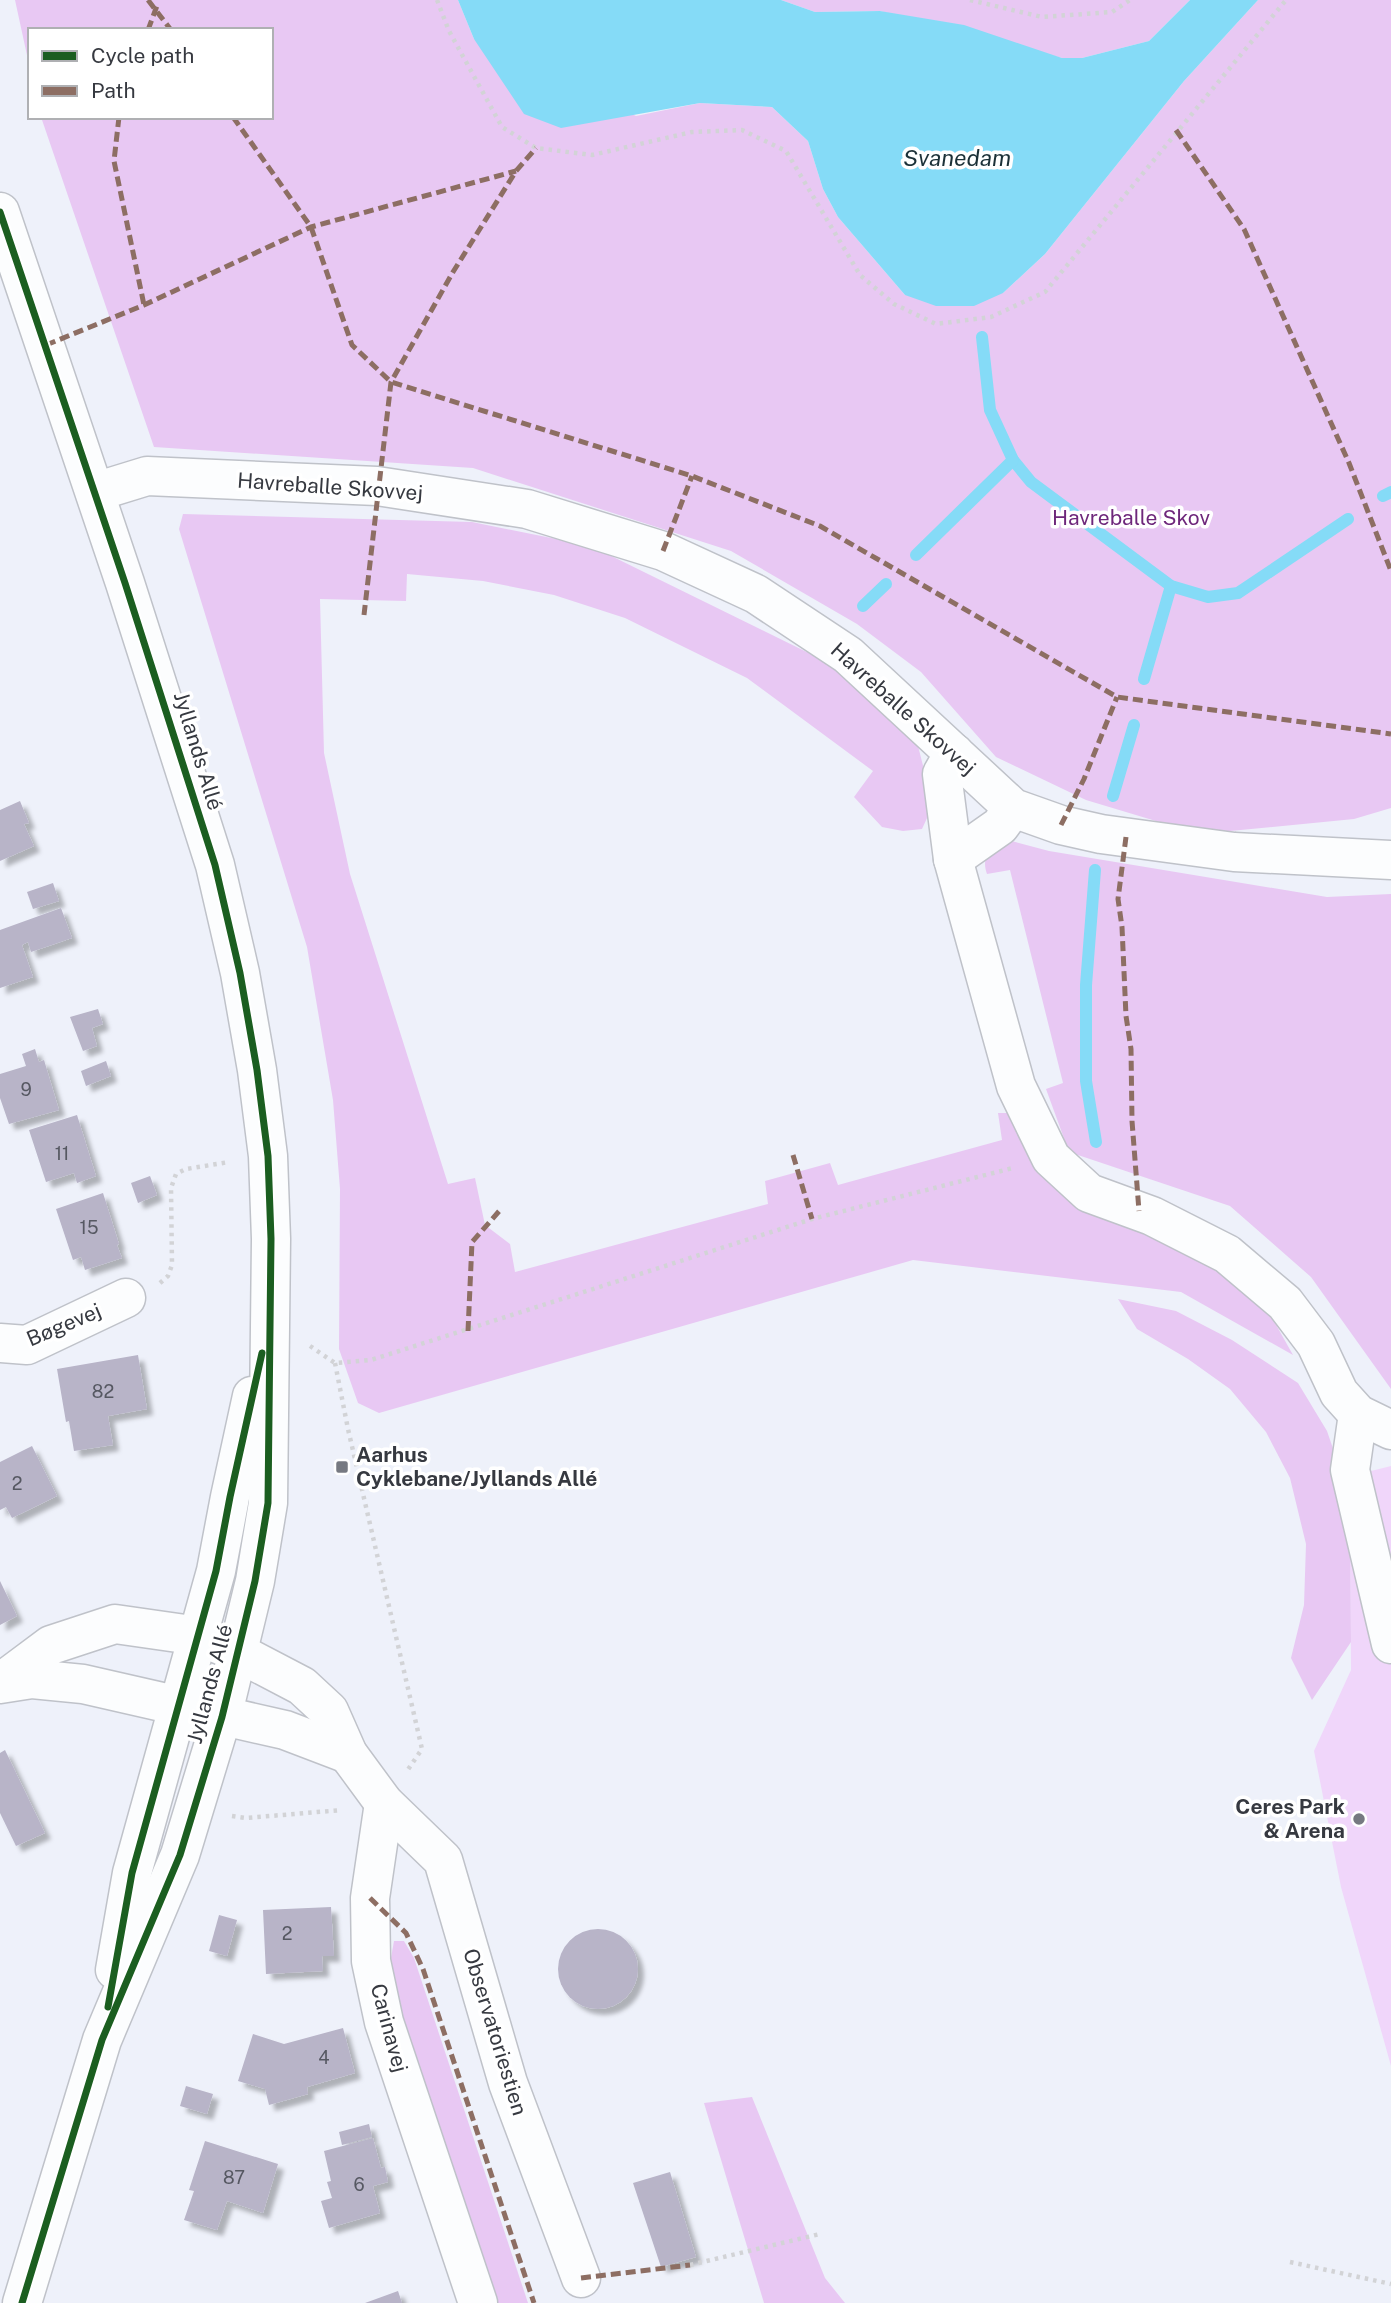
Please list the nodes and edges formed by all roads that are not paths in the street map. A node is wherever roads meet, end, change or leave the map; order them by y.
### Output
1 (0, 212) edge
2 (95, 492) junction
3 (954, 753) junction
4 (1013, 808) junction
5 (953, 859) junction
6 (1391, 860) edge
7 (126, 1298) road end
8 (270, 1319) junction
9 (0, 1343) edge
10 (1375, 1422) edge
11 (198, 1636) junction
12 (1391, 1644) edge
13 (237, 1652) junction
14 (0, 1683) edge
15 (180, 1706) junction
16 (222, 1717) junction
17 (348, 1754) junction
18 (384, 1803) junction
19 (102, 2040) junction
20 (580, 2278) dead end
21 (22, 2303) edge
22 (478, 2303) edge

1 - 2 street, Jyllands Allé
2 - 3 street, Havreballe Skovvej
2 - 8 street, Jyllands Allé
3 - 4 street, Havreballe Skovvej
3 - 5 street
4 - 5 street
4 - 6 street, Havreballe Skovvej
5 - 10 street
7 - 9 street, Bøgevej
8 - 11 street, Jyllands Allé
8 - 13 street, Jyllands Allé
10 - 12 street
11 - 13 street
11 - 14 street
11 - 15 street, Jyllands Allé
13 - 16 street, Jyllands Allé
13 - 17 street
14 - 15 street
15 - 16 street
15 - 19 street, Jyllands Allé
16 - 17 street
16 - 19 street, Jyllands Allé
17 - 18 street
18 - 20 street, Observatoriestien
18 - 22 street, Carinavej
19 - 21 street, Jyllands Allé

